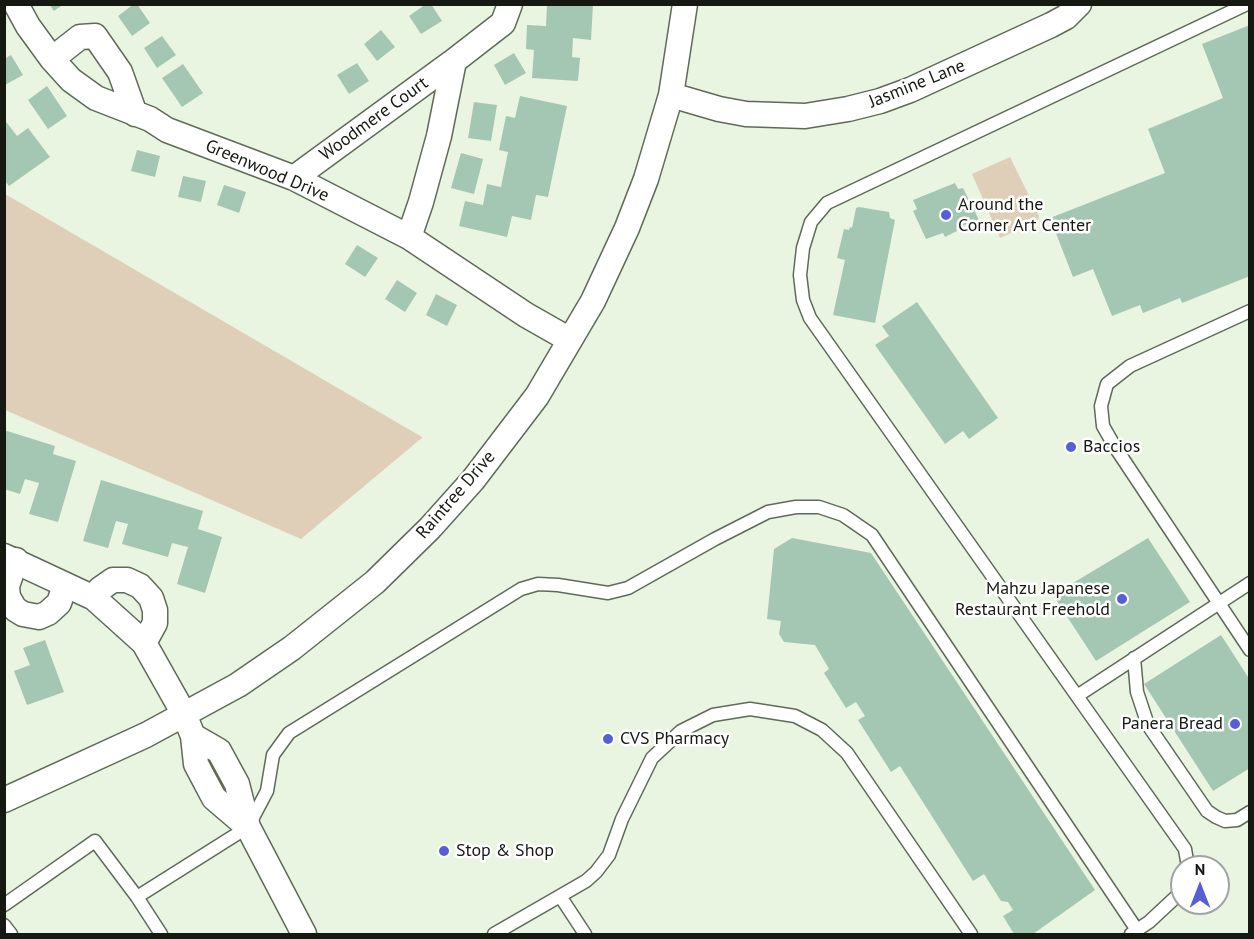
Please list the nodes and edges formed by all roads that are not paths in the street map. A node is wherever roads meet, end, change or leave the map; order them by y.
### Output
1 (16, 4) edge
2 (510, 4) edge
3 (685, 4) edge
4 (1079, 4) edge
5 (1247, 4) edge
6 (52, 59) junction
7 (454, 61) junction
8 (671, 95) junction
9 (135, 114) junction
10 (294, 178) junction
11 (410, 237) junction
12 (1248, 315) edge
13 (570, 340) junction
14 (10, 558) edge
15 (1250, 583) edge
16 (65, 585) junction
17 (94, 598) junction
18 (1218, 603) junction
19 (144, 643) junction
20 (1250, 650) edge
21 (1134, 658) junction
22 (1077, 696) junction
23 (189, 725) junction
24 (4, 800) edge
25 (1250, 812) edge
26 (248, 827) junction
27 (1186, 855) edge
28 (560, 896) junction
29 (137, 897) junction
30 (1170, 903) edge
31 (4, 905) edge
32 (4, 925) edge
33 (1134, 932) edge
34 (11, 934) edge
35 (161, 934) edge
36 (304, 934) edge
37 (494, 934) edge
38 (585, 934) edge
39 (971, 934) edge

1 - 6 street, Greenwood Drive
2 - 7 street, Woodmere Court
3 - 8 street, Raintree Drive
4 - 8 street, Jasmine Lane
5 - 22 lane
6 - 9 street, Greenwood Drive
6 - 9 street
7 - 10 street, Woodmere Court
7 - 11 street, Woodmere Court
8 - 13 street, Raintree Drive
9 - 10 street, Greenwood Drive
10 - 11 street, Greenwood Drive
11 - 13 street, Greenwood Drive
12 - 18 lane
13 - 23 street, Raintree Drive
14 - 16 street
14 - 16 street
15 - 18 lane
16 - 17 street
17 - 19 street
17 - 19 street
18 - 20 lane
18 - 21 lane
19 - 23 street
21 - 22 lane
21 - 25 lane
22 - 27 lane
23 - 24 street, Raintree Drive
23 - 26 street
26 - 29 lane
26 - 33 lane
26 - 36 street
28 - 37 lane
28 - 38 lane
28 - 39 lane
29 - 31 lane
29 - 35 lane
30 - 33 lane
32 - 34 lane

